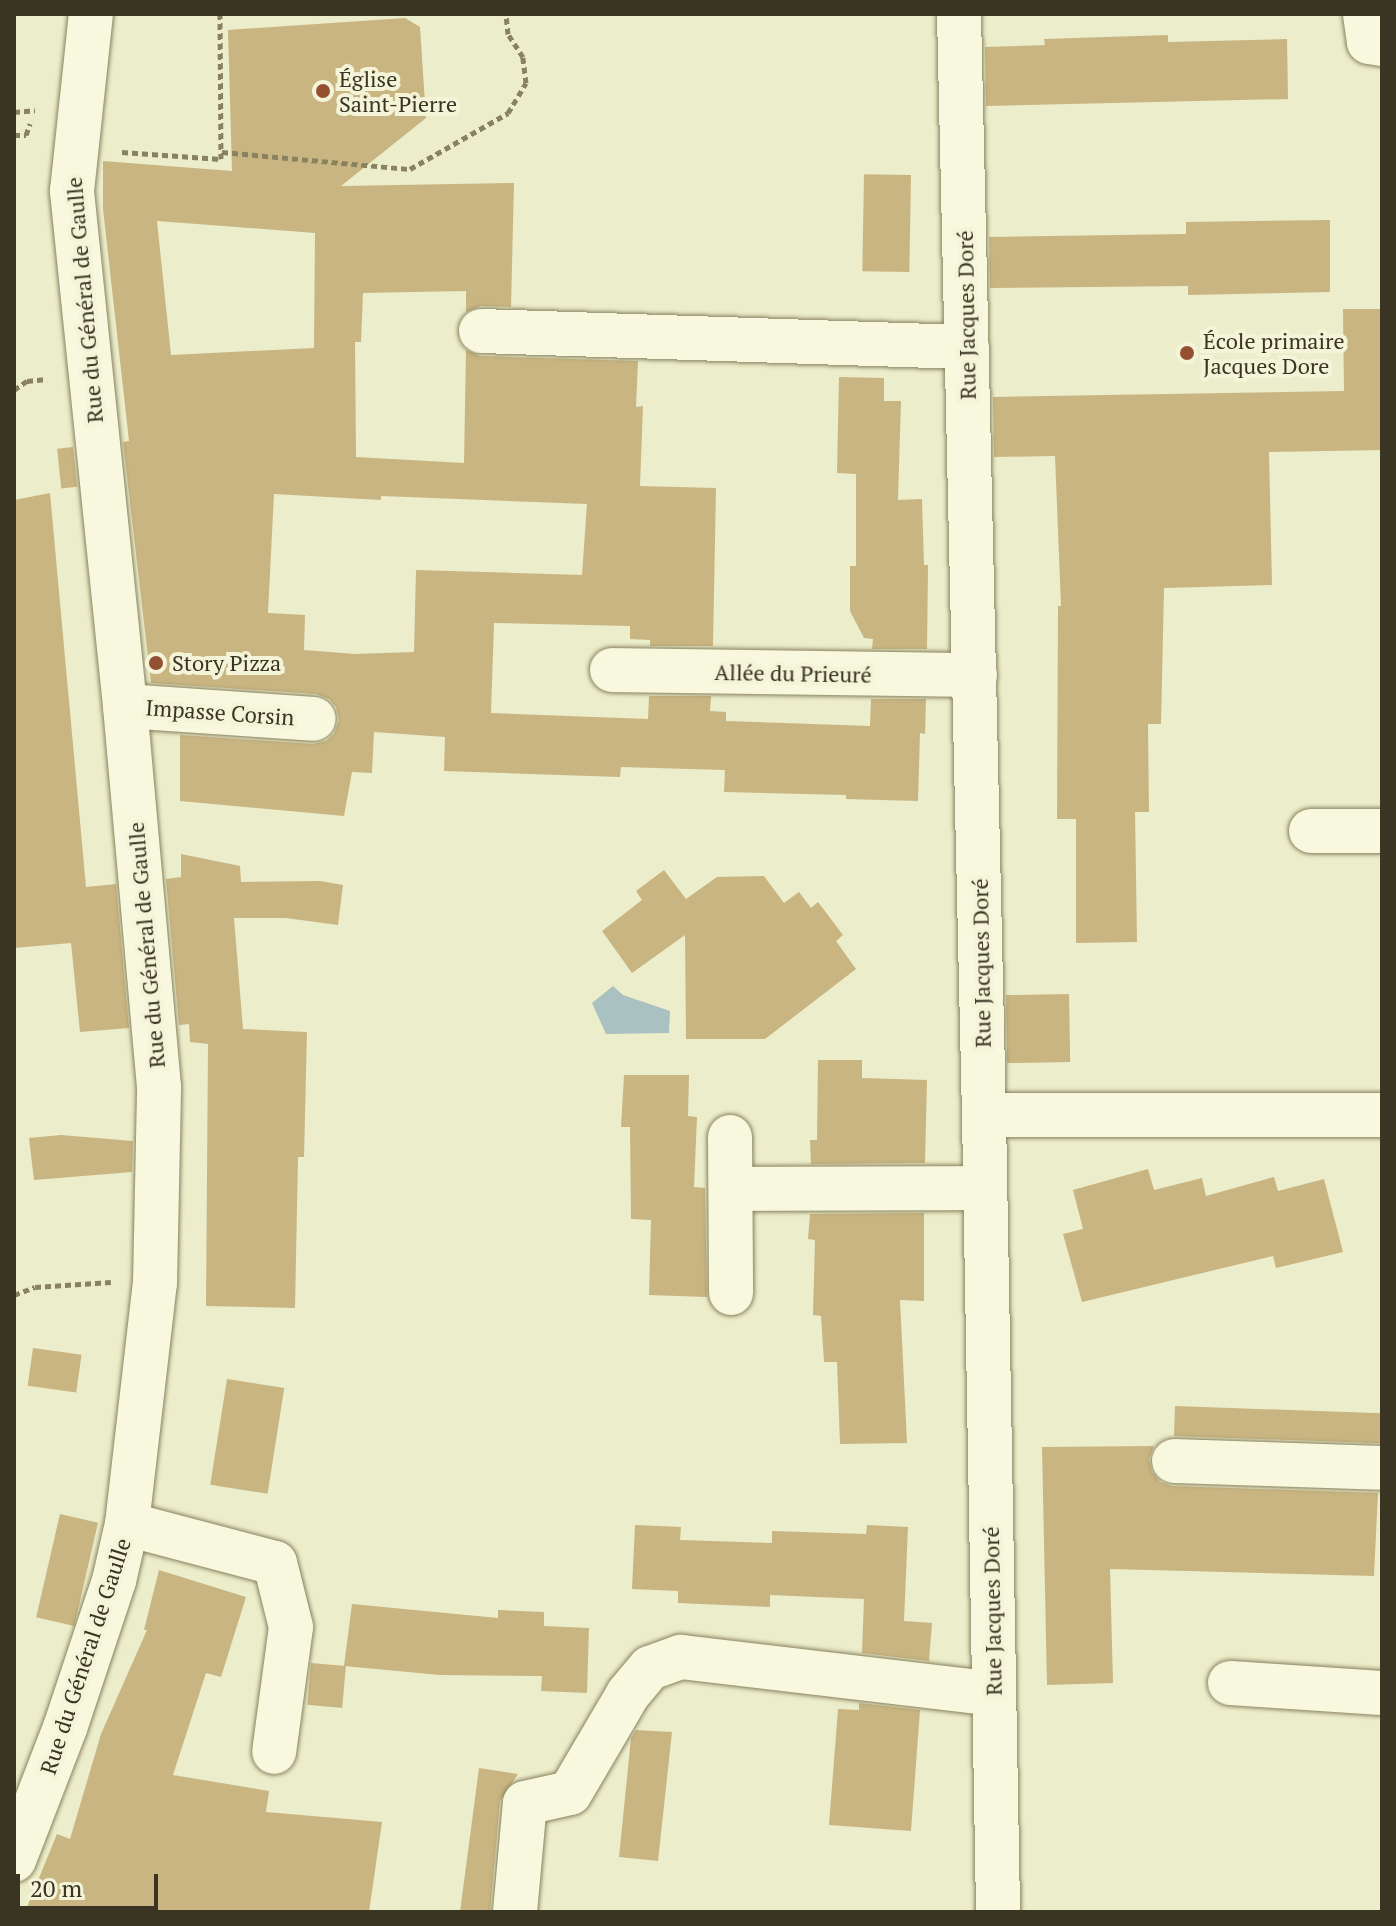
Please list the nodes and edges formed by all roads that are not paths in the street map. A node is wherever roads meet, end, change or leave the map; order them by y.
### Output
1 (91, 14) edge
2 (959, 14) edge
3 (1365, 14) edge
4 (1382, 44) edge
5 (481, 331) dead end
6 (967, 347) junction
7 (612, 670) dead end
8 (975, 675) junction
9 (125, 706) junction
10 (314, 719) dead end
11 (1311, 831) dead end
12 (1382, 831) edge
13 (984, 1115) junction
14 (1382, 1115) edge
15 (730, 1137) dead end
16 (983, 1188) junction
17 (731, 1189) junction
18 (731, 1293) dead end
19 (1174, 1461) dead end
20 (1382, 1468) edge
21 (127, 1524) junction
22 (1230, 1683) dead end
23 (1382, 1693) edge
24 (994, 1694) junction
25 (274, 1752) dead end
26 (14, 1860) edge
27 (515, 1912) edge
28 (998, 1912) edge

1 - 9 street, Rue du Général de Gaulle
2 - 6 street, Rue Jacques Doré
3 - 4 street
5 - 6 street
6 - 8 street, Rue Jacques Doré
7 - 8 street, Allée du Prieuré
8 - 13 street, Rue Jacques Doré
9 - 10 street, Impasse Corsin
9 - 21 street, Rue du Général de Gaulle
11 - 12 street
13 - 14 street
13 - 16 street, Rue Jacques Doré
15 - 17 street
16 - 17 street
16 - 24 street, Rue Jacques Doré
17 - 18 street
19 - 20 street
21 - 25 street
21 - 26 street, Rue du Général de Gaulle
22 - 23 street
24 - 27 street
24 - 28 street, Rue Jacques Doré

